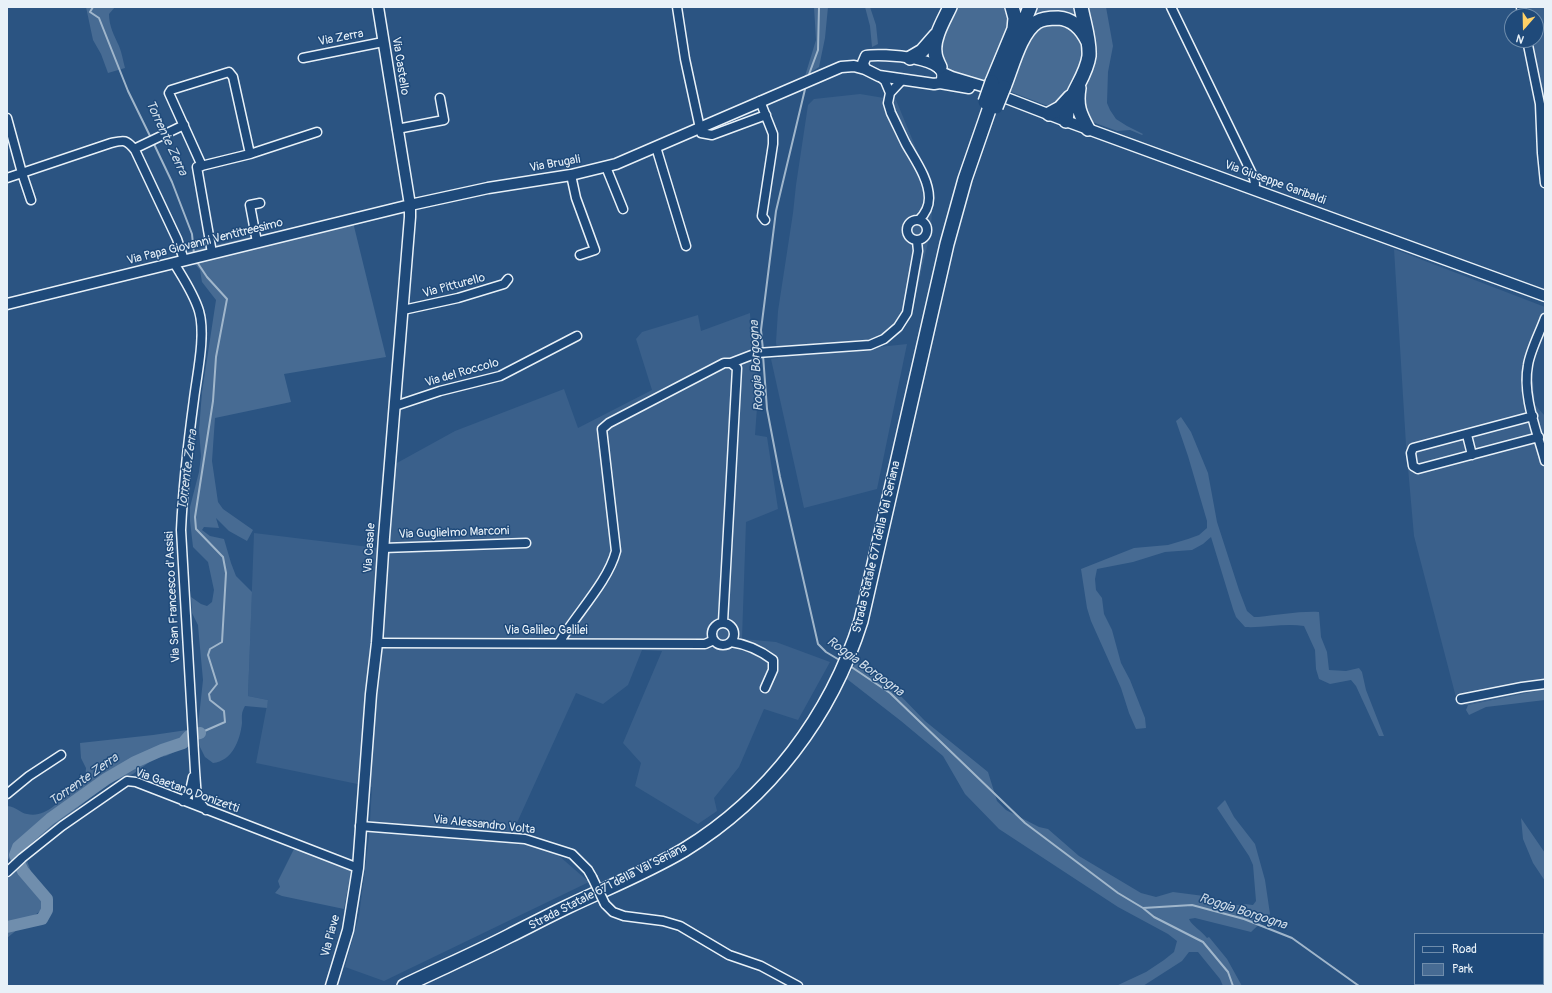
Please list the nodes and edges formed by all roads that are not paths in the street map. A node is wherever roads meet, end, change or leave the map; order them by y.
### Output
1 (378, 7) edge
2 (677, 7) edge
3 (950, 7) edge
4 (1012, 7) edge
5 (1030, 7) edge
6 (1081, 7) edge
7 (1171, 7) edge
8 (939, 30) junction
9 (384, 42) junction
10 (1088, 42) junction
11 (1529, 48) edge
12 (866, 56) junction
13 (303, 58) dead end
14 (910, 58) junction
15 (841, 67) junction
16 (865, 69) junction
17 (942, 70) junction
18 (879, 76) junction
19 (903, 79) junction
20 (940, 83) junction
21 (798, 85) joint
22 (890, 93) junction
23 (995, 94) junction
24 (440, 98) dead end
25 (760, 101) junction
26 (1074, 101) junction
27 (1049, 114) junction
28 (766, 115) junction
29 (7, 118) edge
30 (1066, 121) junction
31 (184, 125) junction
32 (700, 128) junction
33 (397, 129) junction
34 (1088, 129) junction
35 (316, 132) dead end
36 (656, 147) junction
37 (134, 149) junction
38 (250, 154) junction
39 (202, 166) junction
40 (606, 167) junction
41 (22, 173) junction
42 (570, 175) junction
43 (7, 178) edge
44 (1545, 183) edge
45 (1254, 190) junction
46 (31, 200) dead end
47 (260, 203) dead end
48 (410, 205) junction
49 (623, 210) dead end
50 (765, 220) dead end
51 (919, 220) junction
52 (917, 241) junction
53 (257, 242) junction
54 (686, 246) dead end
55 (212, 253) junction
56 (580, 255) dead end
57 (186, 260) junction
58 (174, 263) junction
59 (508, 279) dead end
60 (1545, 296) edge
61 (7, 304) edge
62 (402, 310) junction
63 (1545, 318) edge
64 (577, 336) dead end
65 (731, 363) junction
66 (395, 406) junction
67 (1533, 416) junction
68 (1540, 432) edge
69 (1467, 435) junction
70 (1472, 455) junction
71 (1545, 461) edge
72 (526, 543) dead end
73 (383, 548) junction
74 (723, 622) junction
75 (714, 640) junction
76 (731, 642) junction
77 (377, 643) junction
78 (560, 643) junction
79 (1545, 684) edge
80 (765, 688) dead end
81 (1461, 699) dead end
82 (61, 755) dead end
83 (195, 771) junction
84 (7, 794) edge
85 (183, 801) junction
86 (206, 810) junction
87 (360, 826) junction
88 (358, 868) junction
89 (7, 872) edge
90 (354, 892) joint
91 (331, 986) edge
92 (404, 986) edge
93 (798, 986) edge

1 - 9 street, Via Castello
2 - 32 street
3 - 8 highway
4 - 23 highway
5 - 23 highway, Strada Statale 671 della Val Seriana
6 - 10 highway
7 - 45 street
8 - 14 highway
8 - 17 highway
9 - 13 street, Via Zerra
9 - 33 street, Via Castello
10 - 23 highway
10 - 26 highway
11 - 44 street
12 - 14 street, Via Giuseppe Garibaldi
12 - 15 street, Via Giuseppe Garibaldi
12 - 16 street
14 - 17 street, Via Giuseppe Garibaldi
15 - 16 street, Via Giuseppe Garibaldi
15 - 21 street, Via Giuseppe Garibaldi
16 - 18 street, Via Giuseppe Garibaldi
17 - 20 street
17 - 23 street, Via Giuseppe Garibaldi
18 - 19 street, Via Giuseppe Garibaldi
18 - 22 street
19 - 20 street, Via Giuseppe Garibaldi
19 - 22 street
20 - 23 street, Via Giuseppe Garibaldi
21 - 25 street, Via Brugali
22 - 51 street
23 - 27 street, Via Giuseppe Garibaldi
23 - 92 highway, Strada Statale 671 della Val Seriana
24 - 33 street
25 - 28 street
25 - 32 street, Via Brugali
26 - 27 highway
26 - 30 highway
26 - 34 highway
27 - 30 street, Via Giuseppe Garibaldi
28 - 32 street
28 - 50 street
29 - 41 street
30 - 34 street, Via Giuseppe Garibaldi
31 - 37 street
31 - 38 street
31 - 39 street
32 - 36 street, Via Brugali
33 - 48 street, Via Castello
34 - 45 street, Via Giuseppe Garibaldi
35 - 38 street
36 - 40 street, Via Brugali
36 - 54 street
37 - 41 street
37 - 57 street
38 - 39 street
39 - 55 street
40 - 42 street, Via Brugali
40 - 49 street
41 - 43 street
41 - 46 street
42 - 48 street, Via Brugali
42 - 56 street
45 - 60 street, Via Giuseppe Garibaldi
47 - 53 street
48 - 53 street, Via Papa Giovanni Ventitreesimo
48 - 62 street, Via Casale
51 - 52 street
51 - 52 street
52 - 65 street
53 - 55 street, Via Papa Giovanni Ventitreesimo
55 - 57 street, Via Papa Giovanni Ventitreesimo
57 - 58 street, Via Papa Giovanni Ventitreesimo
58 - 61 street, Via Papa Giovanni Ventitreesimo
58 - 83 street, Via San Francesco d'Assisi
59 - 62 street, Via Pitturello
62 - 66 street, Via Casale
63 - 67 street
64 - 66 street, Via del Roccolo
65 - 74 street
65 - 78 street
66 - 73 street, Via Casale
67 - 68 street
67 - 69 street
68 - 70 street
68 - 71 street
69 - 70 street
69 - 70 street
72 - 73 street, Via Guglielmo Marconi
73 - 77 street, Via Casale
74 - 75 street
74 - 76 street
75 - 76 street
75 - 78 street, Via Galileo Galilei
76 - 80 street
77 - 78 street, Via Galileo Galilei
77 - 87 street, Via Casale
79 - 81 street
82 - 84 street
83 - 85 street, Via San Francesco d'Assisi
83 - 86 street, Via San Francesco d'Assisi
85 - 86 street, Via Gaetano Donizetti
85 - 89 street, Via Gaetano Donizetti
86 - 88 street, Via Gaetano Donizetti
87 - 88 street, Via Casale
87 - 93 street, Via Alessandro Volta, bridge
88 - 90 street, Via Casale
90 - 91 street, Via Piave

